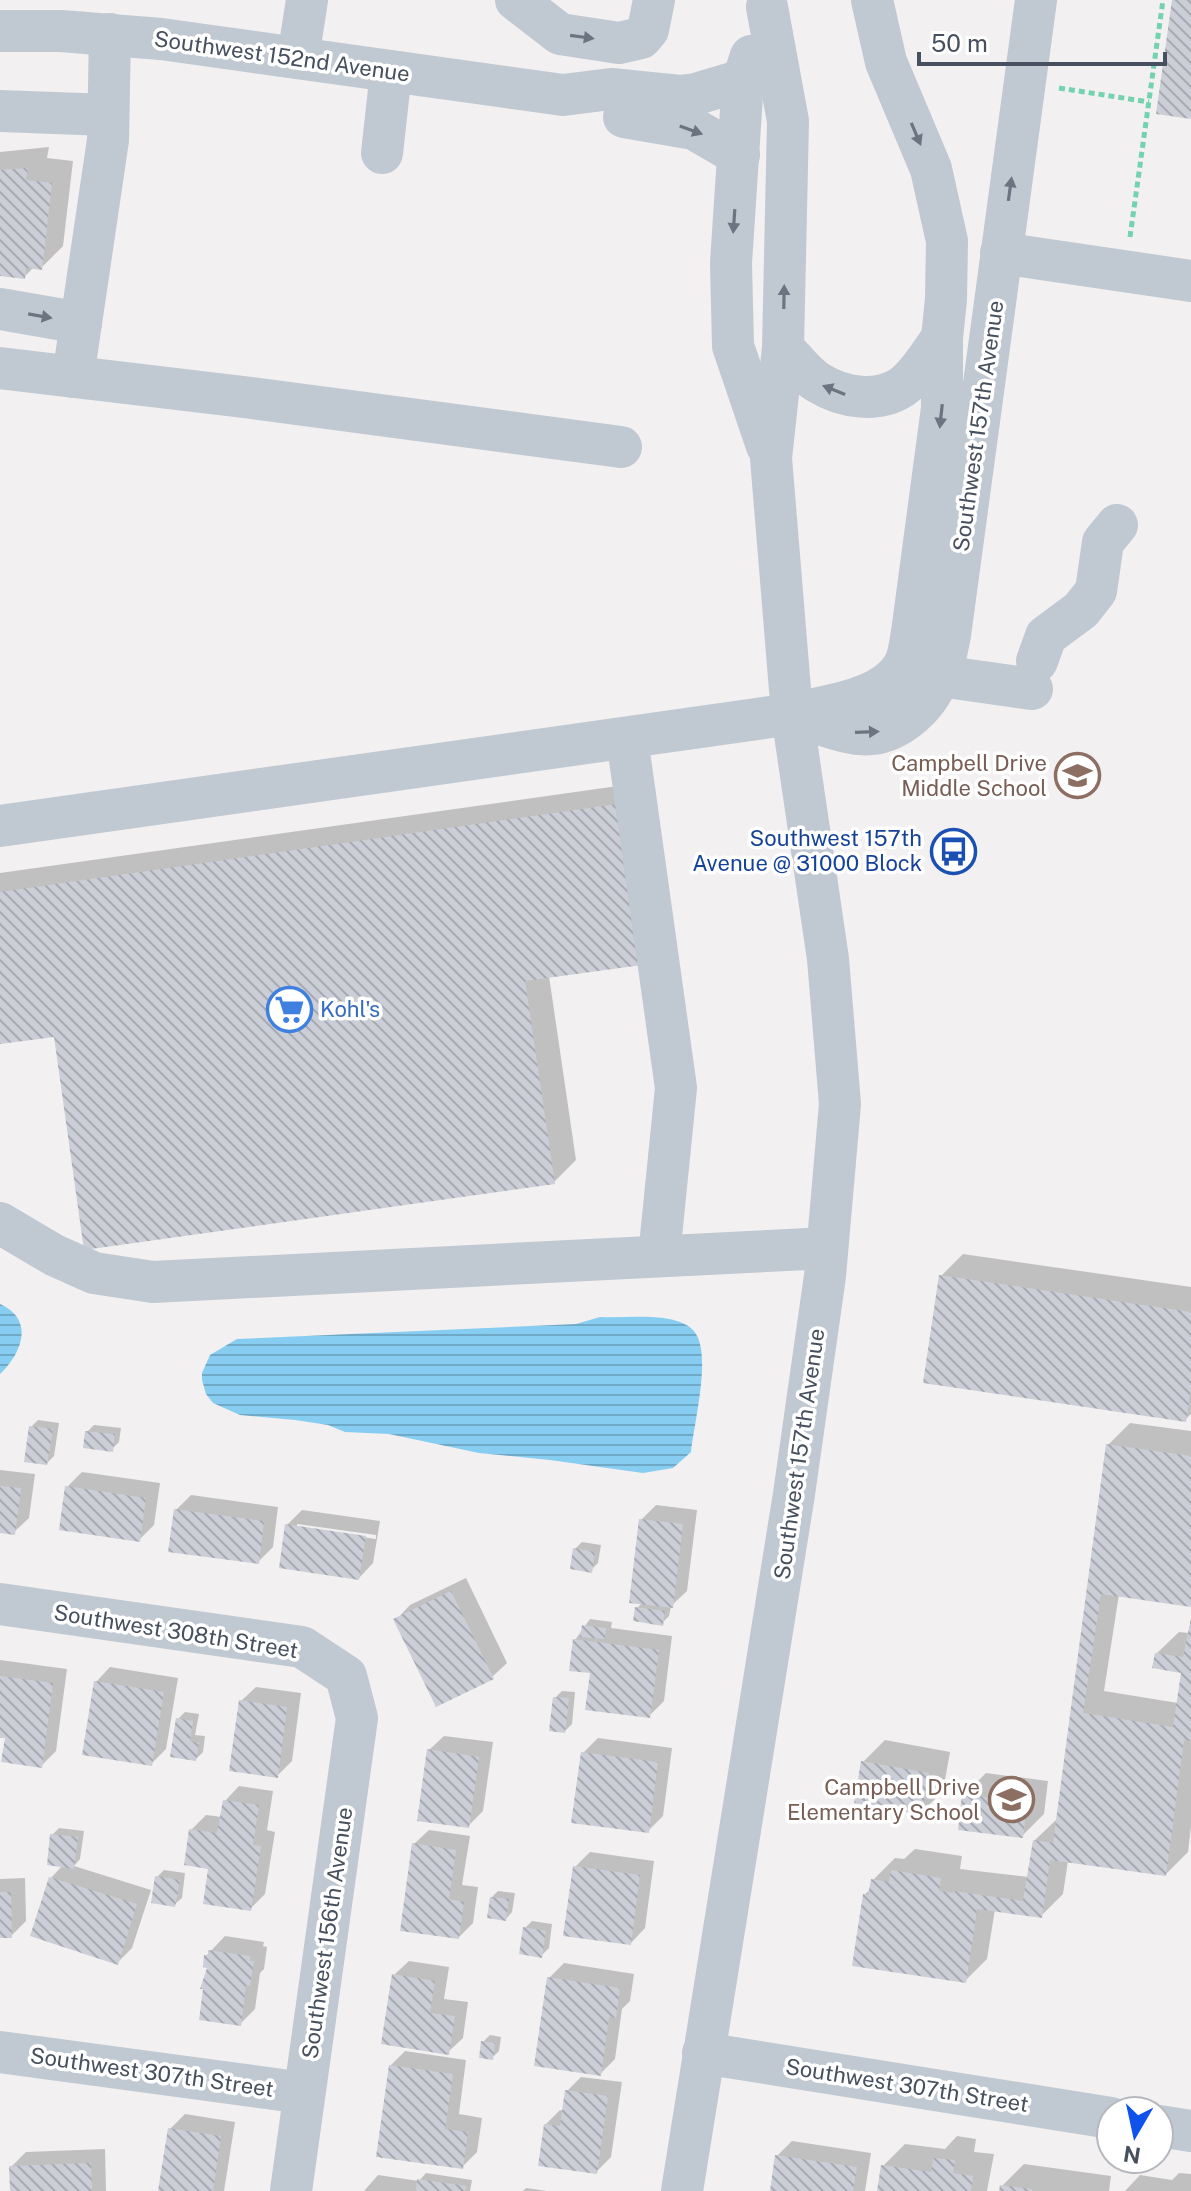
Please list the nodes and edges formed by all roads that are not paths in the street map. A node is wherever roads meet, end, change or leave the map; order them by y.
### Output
1 (307, 0) edge
2 (516, 0) edge
3 (654, 0) edge
4 (872, 0) edge
5 (1036, 0) edge
6 (768, 3) edge
7 (62, 15) edge
8 (0, 31) edge
9 (110, 34) junction
10 (298, 58) junction
11 (391, 72) junction
12 (743, 80) junction
13 (563, 95) junction
14 (0, 111) edge
15 (108, 115) junction
16 (382, 153) dead end
17 (739, 155) junction
18 (1001, 253) junction
19 (1191, 281) edge
20 (0, 309) edge
21 (81, 323) junction
22 (942, 338) junction
23 (783, 348) junction
24 (0, 368) edge
25 (73, 377) junction
26 (621, 447) dead end
27 (771, 458) junction
28 (1117, 525) dead end
29 (940, 676) junction
30 (792, 714) junction
31 (627, 738) junction
32 (0, 826) edge
33 (0, 1223) edge
34 (827, 1248) junction
35 (659, 1256) junction
36 (0, 1604) edge
37 (346, 1676) joint
38 (0, 2052) edge
39 (703, 2053) junction
40 (304, 2093) junction
41 (1095, 2115) edge
42 (291, 2191) edge
43 (682, 2191) edge

1 - 10 street
2 -> 3 street
4 -> 22 street, Southwest 157th Avenue
18 -> 5 street, Southwest 157th Avenue
6 - 12 street, Southwest 157th Avenue
23 -> 6 street, Southwest 157th Avenue
7 - 8 street, Southwest 152nd Avenue
7 - 9 street, Southwest 152nd Avenue
9 - 10 street, Southwest 152nd Avenue
9 - 15 street
10 - 11 street, Southwest 152nd Avenue
11 - 13 street, Southwest 152nd Avenue
11 - 16 street
12 - 13 street, Southwest 152nd Avenue
12 - 17 street, Southwest 157th Avenue
13 -> 17 street, Southwest 152nd Avenue
14 - 15 street
15 - 21 street
17 -> 27 street, Southwest 157th Avenue
18 - 19 street
18 - 29 street, Southwest 157th Avenue
20 -> 21 street
21 - 25 street
22 -> 23 street
22 -> 30 street, Southwest 157th Avenue
23 - 27 street, Southwest 157th Avenue
24 - 25 street
25 - 26 street
27 - 30 street, Southwest 157th Avenue
28 - 29 street
30 -> 29 street, Southwest 157th Avenue
30 - 31 street
30 - 34 street, Southwest 157th Avenue
31 - 32 street
31 - 35 street
33 - 35 street
34 - 35 street
34 - 39 street, Southwest 157th Avenue
36 - 37 street, Southwest 308th Street
37 - 40 street, Southwest 156th Avenue
38 - 40 street, Southwest 307th Street
39 - 41 street, Southwest 307th Street
39 - 43 street, Southwest 157th Avenue
40 - 42 street, Southwest 156th Avenue

